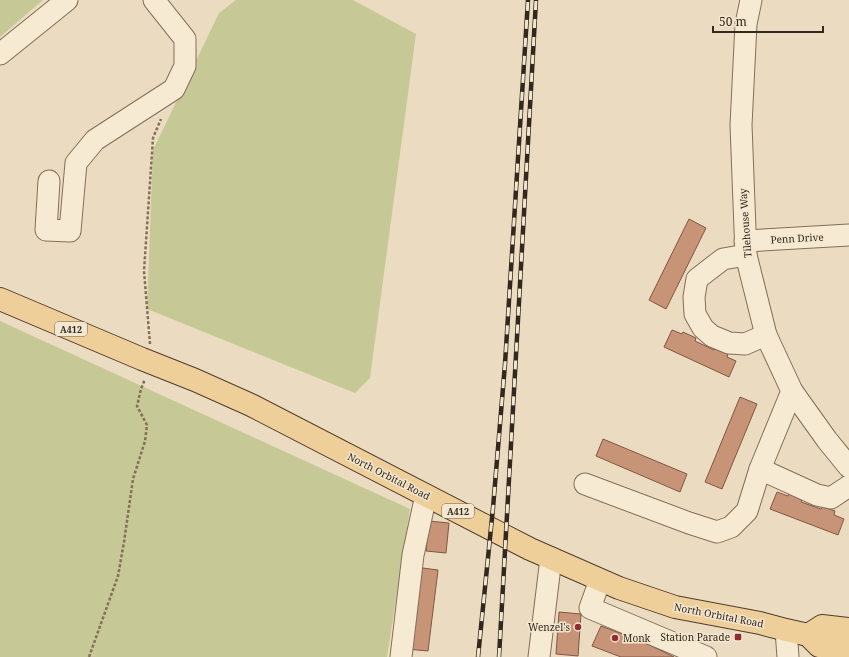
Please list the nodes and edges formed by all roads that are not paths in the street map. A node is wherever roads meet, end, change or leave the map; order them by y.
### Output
1 (67, 0) edge
2 (154, 0) edge
3 (751, 0) edge
4 (0, 54) edge
5 (49, 181) dead end
6 (849, 234) edge
7 (745, 248) junction
8 (0, 299) edge
9 (766, 335) junction
10 (792, 391) junction
11 (849, 467) edge
12 (760, 469) junction
13 (585, 484) dead end
14 (849, 486) edge
15 (426, 495) junction
16 (551, 558) junction
17 (600, 580) junction
18 (849, 629) edge
19 (786, 630) junction
20 (808, 635) junction
21 (849, 648) edge
22 (401, 657) edge
23 (539, 657) edge
24 (706, 657) edge
25 (788, 657) edge

1 - 4 street
2 - 5 street
3 - 7 street, Tilehouse Way
6 - 7 street, Penn Drive
7 - 9 street, Tilehouse Way
7 - 9 street, Penn Drive
8 - 15 main road, North Orbital Road / A412
9 - 10 street, Tilehouse Way
10 - 11 street, Tilehouse Way
10 - 12 street
12 - 13 street
12 - 14 street
15 - 16 main road, North Orbital Road / A412
15 - 22 street
16 - 17 main road, North Orbital Road / A412
16 - 23 street
17 - 19 main road, North Orbital Road / A412
17 - 24 street
18 - 20 main road
19 - 20 main road, North Orbital Road / A412
19 - 25 street
20 - 21 main road, North Orbital Road / A412

